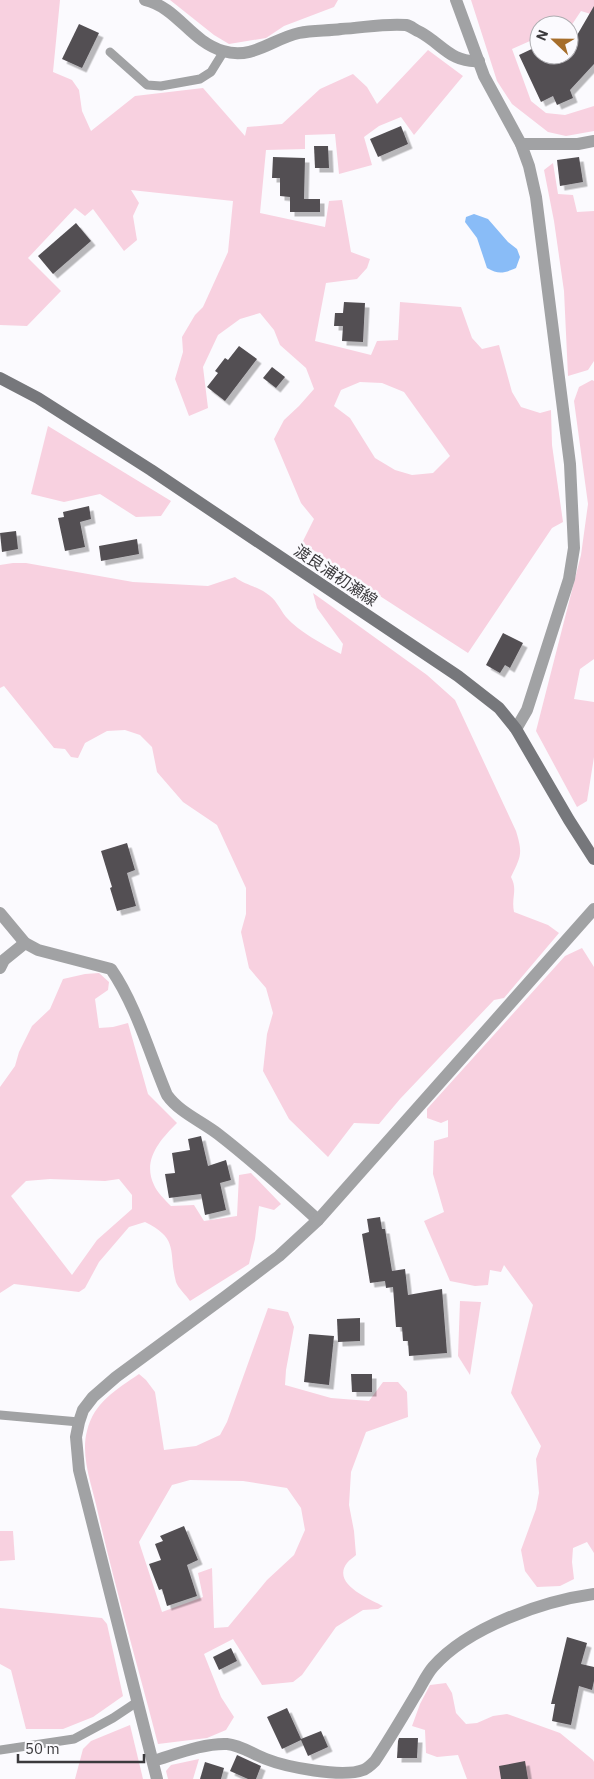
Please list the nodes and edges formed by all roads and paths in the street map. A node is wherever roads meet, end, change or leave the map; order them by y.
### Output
1 (145, 0) edge
2 (456, 0) edge
3 (224, 51) junction
4 (110, 52) dead end
5 (479, 61) junction
6 (594, 141) edge
7 (521, 144) junction
8 (0, 378) edge
9 (516, 729) junction
10 (594, 859) edge
11 (594, 909) edge
12 (0, 913) edge
13 (25, 943) junction
14 (0, 968) edge
15 (318, 1220) junction
16 (0, 1415) edge
17 (78, 1422) junction
18 (594, 1594) edge
19 (136, 1702) junction
20 (0, 1750) edge
21 (152, 1761) junction
22 (157, 1779) edge

1 - 3 street
2 - 5 street
3 - 4 lane
3 - 5 street
5 - 7 street
6 - 7 street
7 - 9 street
8 - 9 main road, 渡良浦初瀬線
9 - 10 main road, 渡良浦初瀬線
11 - 15 street
12 - 13 street
13 - 14 street
13 - 15 street
15 - 17 street
16 - 17 lane
17 - 19 street
18 - 21 street
19 - 20 lane
19 - 21 street
21 - 22 street

